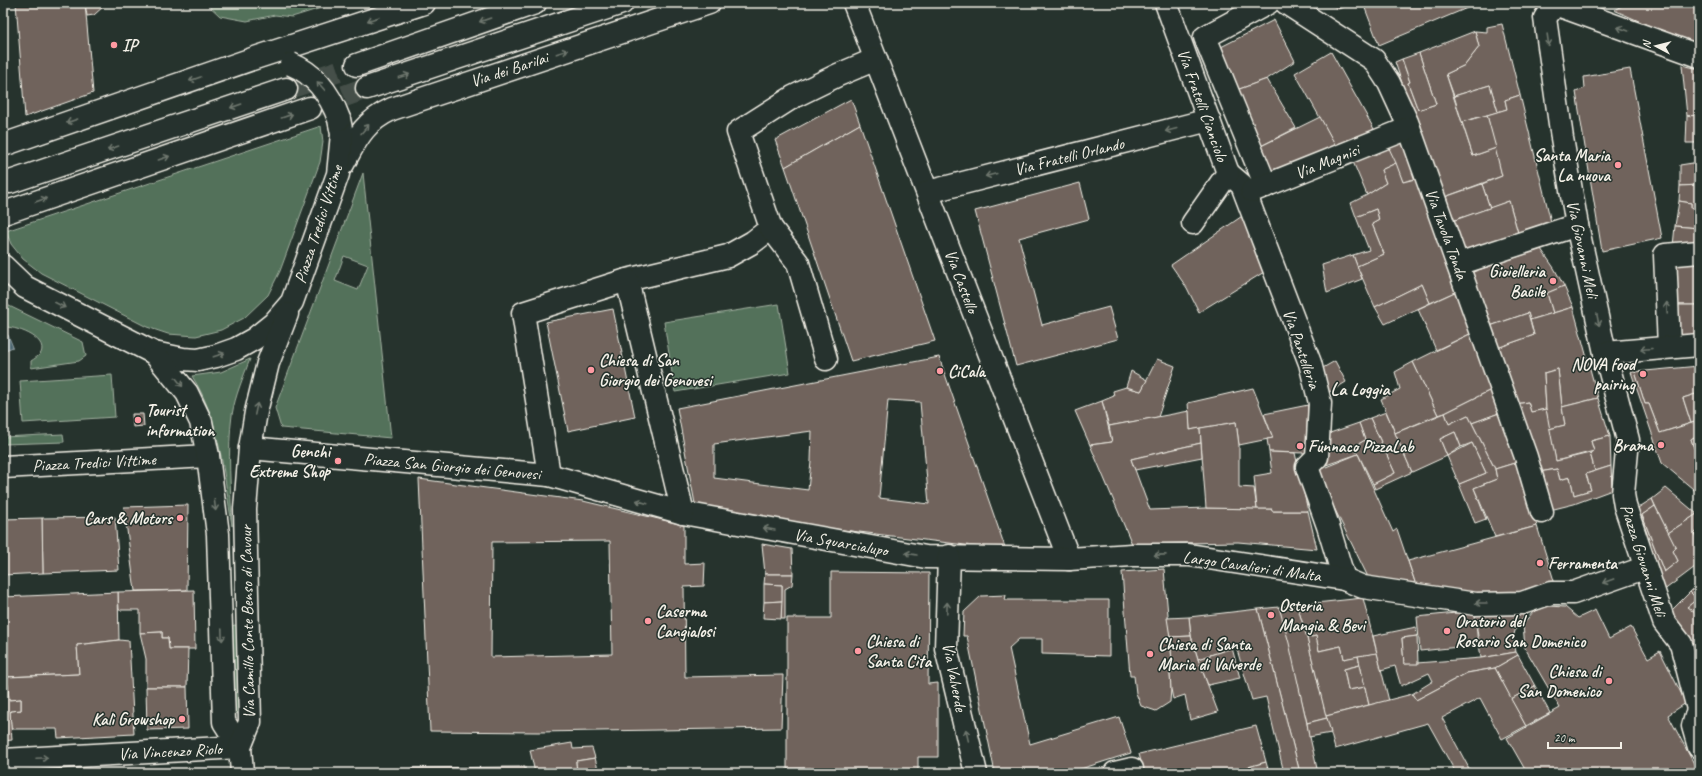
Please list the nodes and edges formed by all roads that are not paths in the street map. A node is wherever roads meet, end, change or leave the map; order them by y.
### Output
1 (424, 3) edge
2 (535, 3) edge
3 (622, 3) edge
4 (709, 3) edge
5 (854, 3) edge
6 (1166, 3) edge
7 (1268, 3) edge
8 (1286, 3) edge
9 (1554, 4) edge
10 (1699, 56) edge
11 (258, 57) junction
12 (876, 59) junction
13 (357, 64) tunnel mouth
14 (366, 88) tunnel mouth
15 (286, 89) tunnel mouth
16 (310, 108) tunnel mouth
17 (1209, 120) junction
18 (1409, 128) junction
19 (3, 145) edge
20 (1228, 173) junction
21 (338, 174) junction
22 (10, 182) dead end
23 (1266, 186) junction
24 (928, 192) junction
25 (1246, 194) junction
26 (4, 213) dead end
27 (1192, 223) dead end
28 (1577, 225) junction
29 (771, 228) junction
30 (1699, 252) edge
31 (1458, 264) junction
32 (3, 266) edge
33 (3, 277) edge
34 (627, 280) junction
35 (25, 287) junction
36 (292, 302) junction
37 (1699, 345) edge
38 (1669, 347) junction
39 (154, 353) junction
40 (1605, 353) junction
41 (826, 359) dead end
42 (250, 448) junction
43 (208, 456) junction
44 (3, 467) edge
45 (549, 475) junction
46 (1623, 494) joint
47 (1542, 512) dead end
48 (683, 513) junction
49 (950, 556) junction
50 (1139, 556) joint
51 (1069, 559) junction
52 (1644, 568) junction
53 (1344, 579) junction
54 (240, 747) junction
55 (1699, 747) edge
56 (3, 760) edge
57 (242, 773) edge
58 (976, 773) edge

1 -> 11 street
2 -> 13 street
14 -> 3 street
21 -> 4 street, Via dei Barilai
5 - 12 street, Via Castello
6 - 17 street, Via Fratelli Cianciolo
7 - 23 street
8 - 18 street, Via Tavola Tonda
10 -> 9 street
9 -> 28 street, Via Giovanni Meli
11 -> 19 street, Piazza Tredici Vittime
21 -> 11 street, Piazza Tredici Vittime, bridge
12 - 24 street, Via Castello
12 - 29 street
15 -> 22 street
26 -> 16 street
17 - 20 street, Via Fratelli Cianciolo
17 -> 24 street, Via Fratelli Orlando
18 - 23 street, Via Magnisi
18 - 31 street, Via Tavola Tonda
20 - 25 street, Via Pantelleria
20 - 27 street, Via Fratelli Cianciolo
21 - 36 street, Piazza Tredici Vittime
23 - 25 street, Via Magnisi
24 - 51 street, Via Castello
25 - 53 street, Via Pantelleria
28 - 31 street
28 -> 40 street, Via Giovanni Meli
29 - 34 street
29 - 41 street
38 -> 30 street
31 - 47 street, Via Tavola Tonda
32 - 35 street, Piazza Tredici Vittime
33 - 35 street
34 - 45 street, Piazza San Giorgio dei Genovesi
34 - 48 street
35 -> 39 street, Piazza Tredici Vittime
39 -> 36 street, Piazza Tredici Vittime
42 -> 36 street, Via Camillo Conte Benso di Cavour
37 - 38 street
38 -> 40 street
39 -> 43 street, Via Camillo Conte Benso di Cavour
40 - 46 street, Via Giovanni Meli
42 - 45 street, Piazza San Giorgio dei Genovesi
42 - 54 street, Via Camillo Conte Benso di Cavour
43 - 44 street, Piazza Tredici Vittime
43 -> 54 street, Via Camillo Conte Benso di Cavour
48 -> 45 street, Via Squarcialupo
46 - 52 street, Piazza Giovanni Meli
49 -> 48 street, Via Squarcialupo
49 - 51 street, Via Squarcialupo
58 -> 49 street, Via Valverde
50 - 51 street, Via Squarcialupo
53 -> 50 street, Largo Cavalieri di Malta
52 -> 53 street, Largo Cavalieri di Malta
52 - 55 street, Piazza Giovanni Meli
56 -> 54 street, Via Vincenzo Riolo
54 - 57 street

